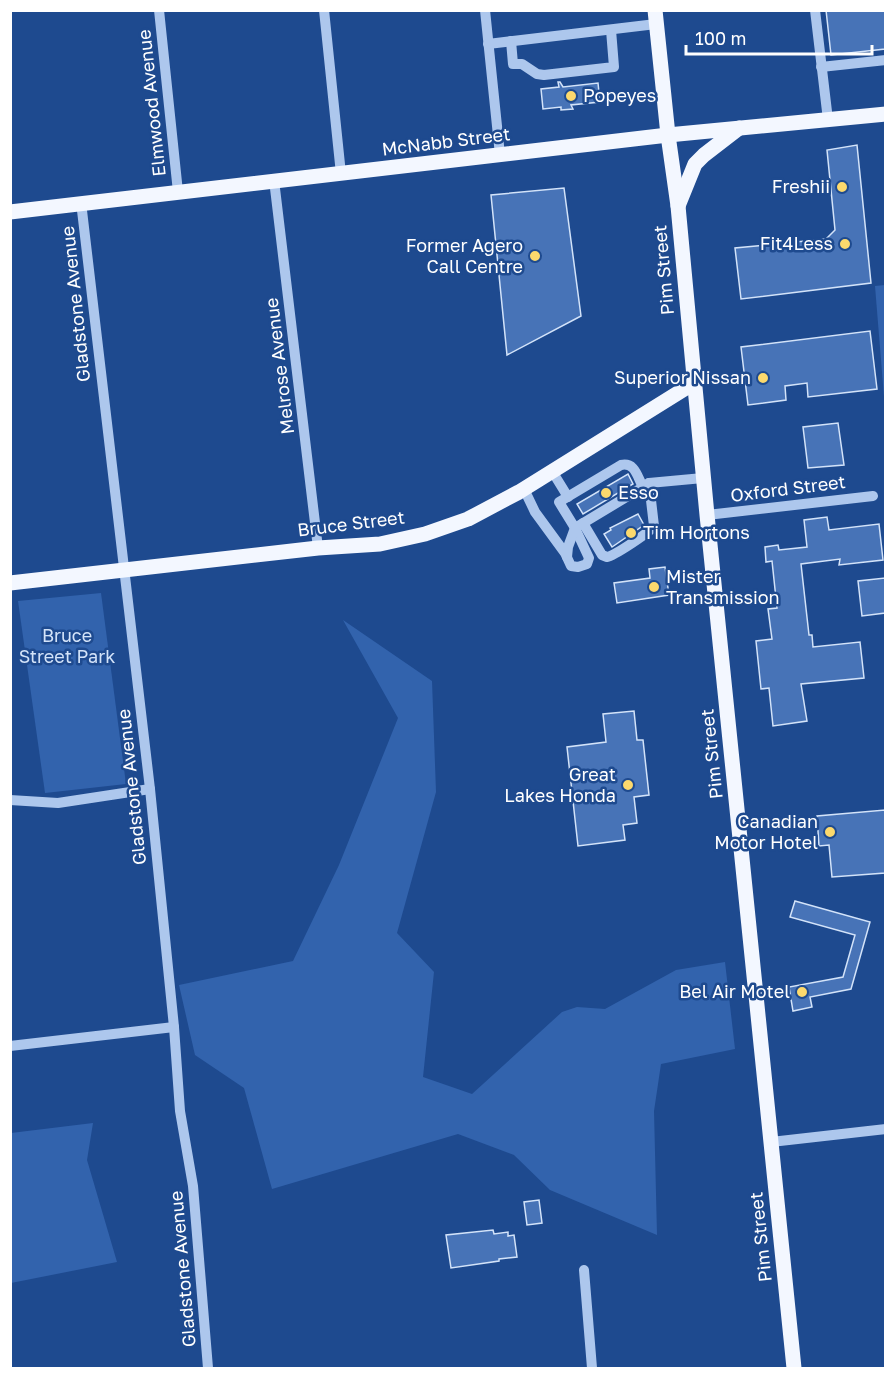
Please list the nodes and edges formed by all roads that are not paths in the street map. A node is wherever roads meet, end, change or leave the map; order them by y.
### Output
1 (159, 10) edge
2 (324, 10) edge
3 (485, 10) edge
4 (815, 10) edge
5 (656, 17) edge
6 (611, 30) junction
7 (510, 41) junction
8 (488, 44) junction
9 (885, 60) edge
10 (820, 67) junction
11 (885, 114) edge
12 (828, 120) junction
13 (740, 128) junction
14 (668, 135) junction
15 (500, 155) junction
16 (340, 174) junction
17 (274, 180) junction
18 (178, 192) junction
19 (81, 202) junction
20 (678, 206) junction
21 (10, 212) edge
22 (694, 383) junction
23 (552, 471) junction
24 (703, 478) junction
25 (646, 485) junction
26 (524, 489) junction
27 (873, 496) dead end
28 (568, 497) junction
29 (707, 515) junction
30 (579, 526) junction
31 (318, 548) junction
32 (567, 557) junction
33 (123, 571) junction
34 (10, 583) edge
35 (150, 789) junction
36 (10, 800) edge
37 (174, 1027) junction
38 (10, 1046) edge
39 (885, 1128) edge
40 (771, 1142) junction
41 (585, 1270) dead end
42 (208, 1368) edge
43 (592, 1368) edge
44 (794, 1368) edge

1 - 18 street, Elmwood Avenue
2 - 16 street
3 - 8 street
4 - 10 street
5 - 6 street
5 - 14 main road, Pim Street
6 - 7 street
6 - 7 street
7 - 8 street
8 - 15 street
9 - 10 street
10 - 12 street
11 - 12 main road, McNabb Street
12 - 13 main road, McNabb Street
13 - 14 main road, McNabb Street
13 - 20 main road
14 - 15 main road, McNabb Street
14 - 20 main road, Pim Street
15 - 16 main road, McNabb Street
16 - 17 main road, McNabb Street
17 - 18 main road, McNabb Street
17 - 31 street, Melrose Avenue
18 - 19 main road, McNabb Street
19 - 21 main road, McNabb Street
19 - 33 street, Gladstone Avenue
20 - 22 main road, Pim Street
22 - 23 main road, Bruce Street
22 - 24 main road, Pim Street
23 - 26 main road, Bruce Street
23 - 28 street
24 - 25 street
24 - 29 main road, Pim Street
25 - 28 street
25 - 30 street
25 - 30 street
26 - 31 main road, Bruce Street
26 - 32 street
27 - 29 street, Oxford Street
28 - 30 street
29 - 40 main road, Pim Street
30 - 32 street
30 - 32 street
31 - 33 main road, Bruce Street
33 - 34 main road, Bruce Street
33 - 35 street, Gladstone Avenue
35 - 36 street
35 - 37 street, Gladstone Avenue
37 - 38 street
37 - 42 street, Gladstone Avenue
39 - 40 street
40 - 44 main road, Pim Street
41 - 43 street

